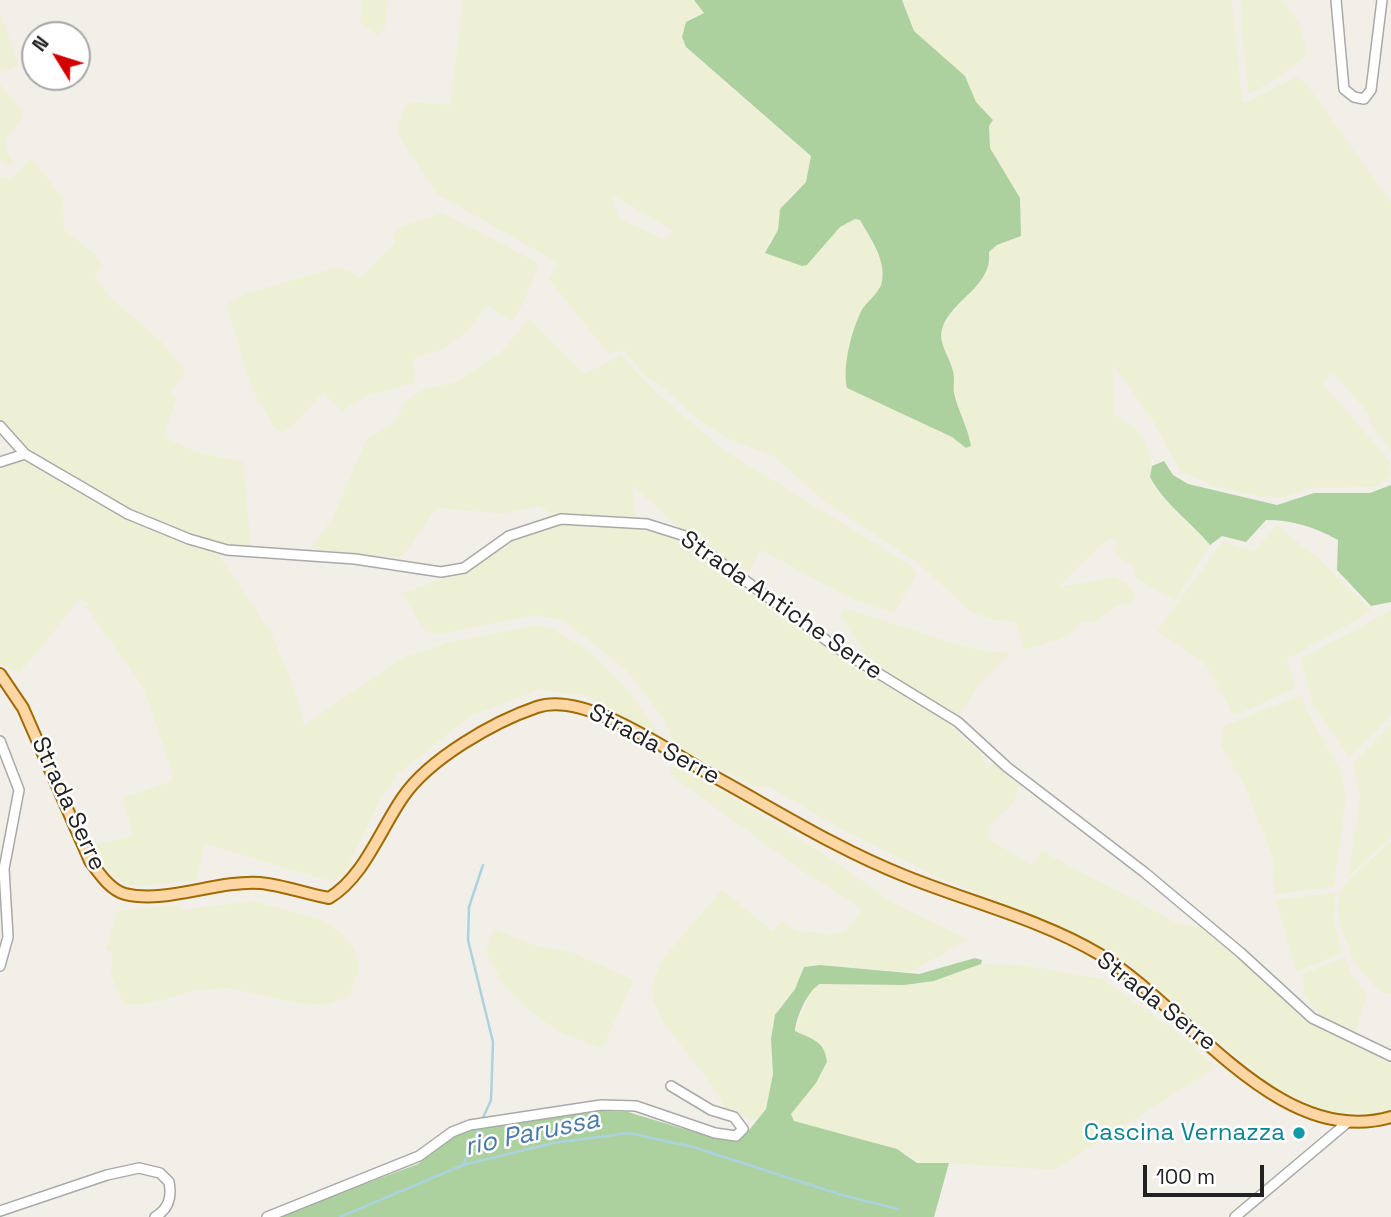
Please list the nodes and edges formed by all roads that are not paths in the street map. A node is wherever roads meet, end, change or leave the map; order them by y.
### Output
1 (1336, 0) edge
2 (1381, 0) edge
3 (0, 426) edge
4 (25, 454) junction
5 (0, 462) edge
6 (0, 674) edge
7 (0, 741) edge
8 (0, 966) edge
9 (1391, 1056) edge
10 (671, 1086) dead end
11 (1391, 1117) edge
12 (1348, 1122) junction
13 (0, 1211) edge
14 (156, 1217) edge
15 (267, 1217) edge
16 (1235, 1217) edge

1 - 2 street
3 - 4 street, Strada Antiche Serre
4 - 5 street
4 - 9 street, Strada Antiche Serre
6 - 12 main road, Strada Serre
7 - 8 street, Strada Serre
10 - 15 street
11 - 12 main road, Strada Serre
12 - 16 street
13 - 14 street

